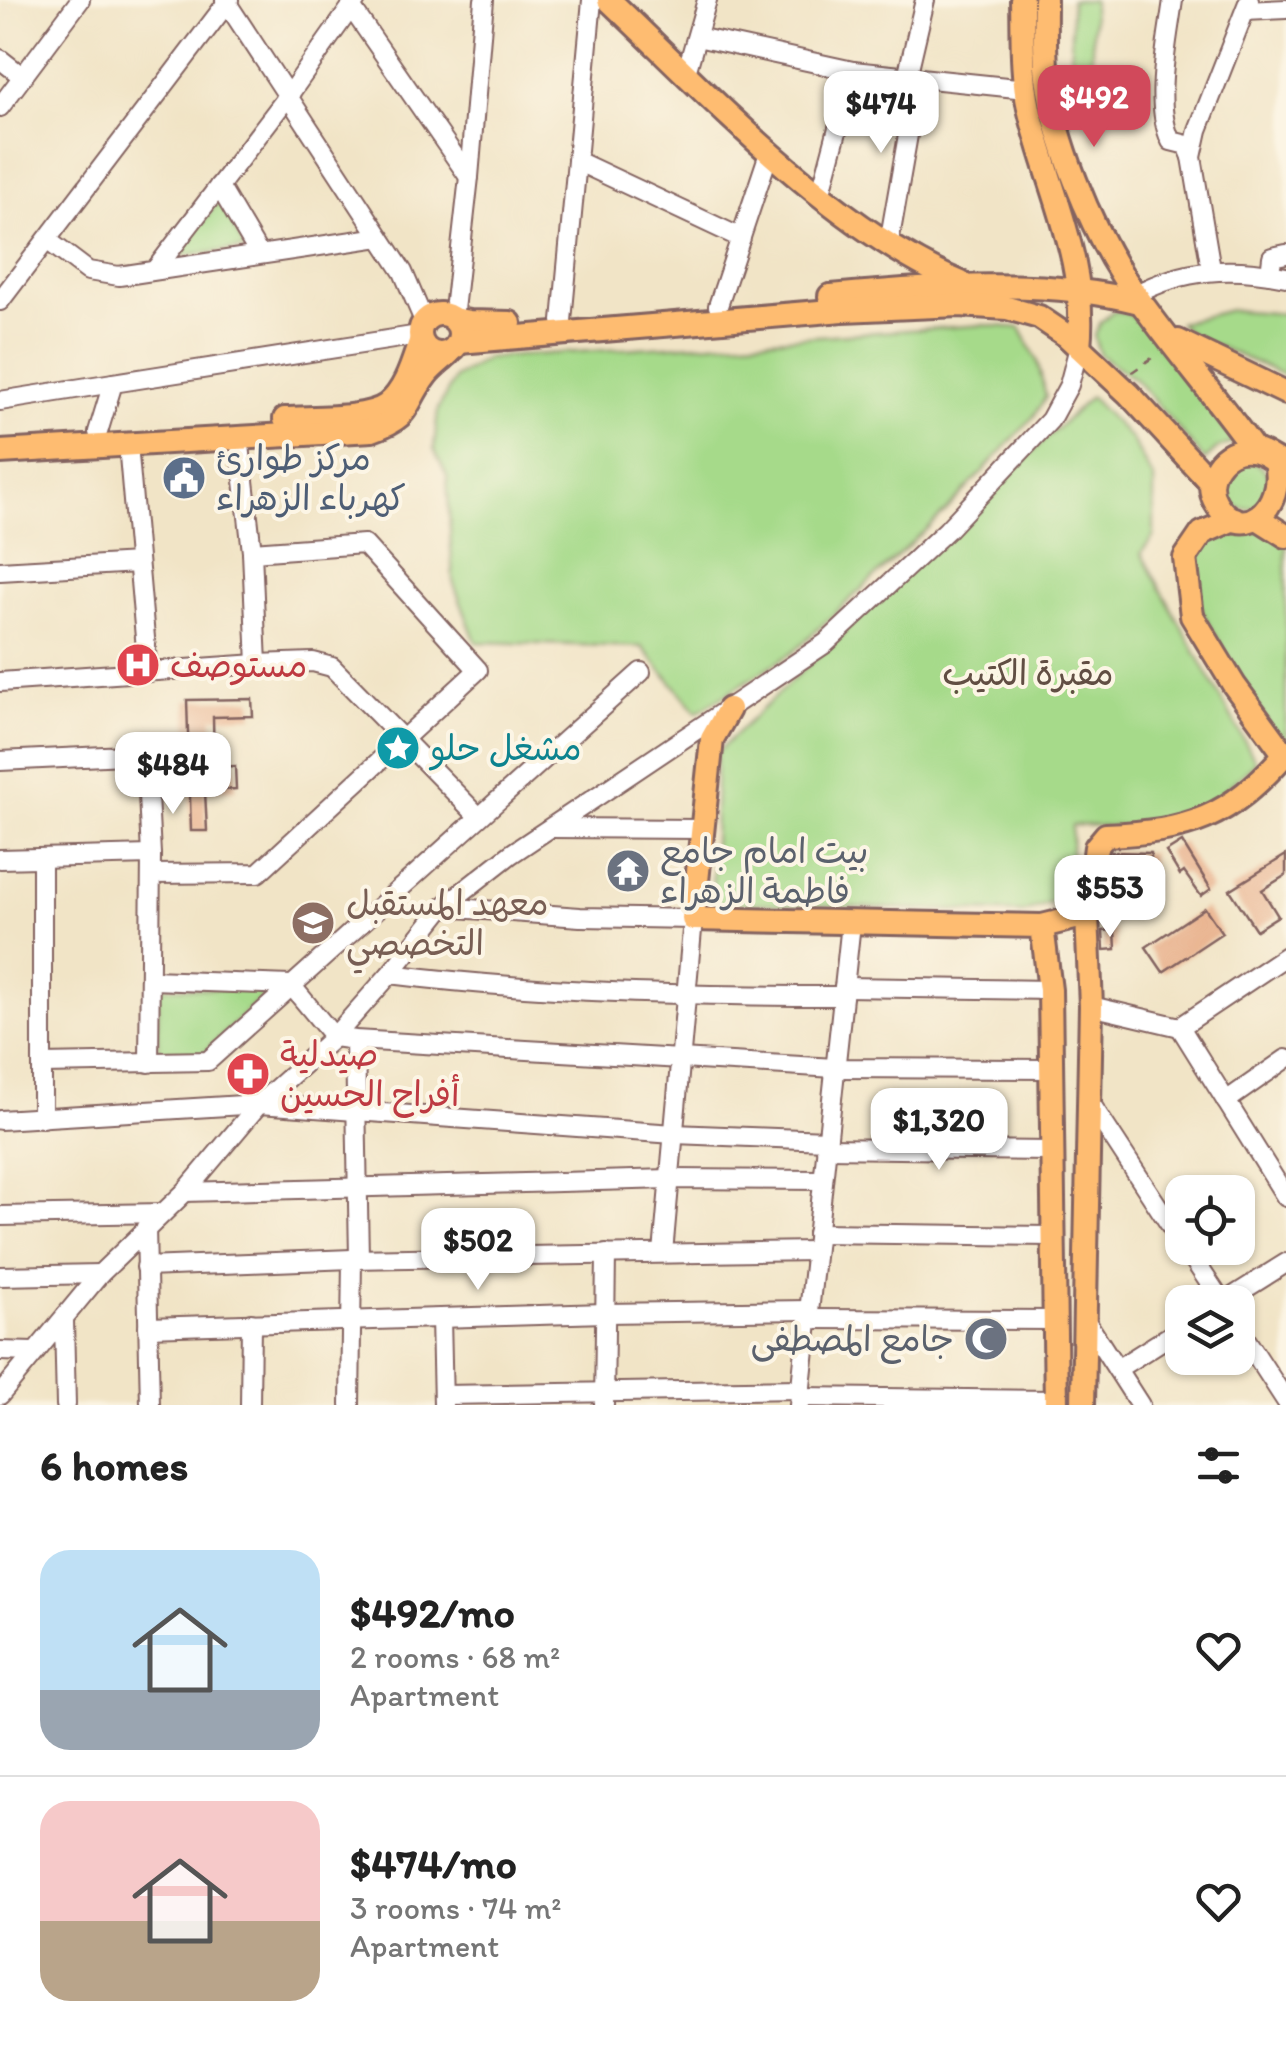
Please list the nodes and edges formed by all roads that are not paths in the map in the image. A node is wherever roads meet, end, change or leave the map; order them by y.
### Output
1 (80, 0) edge
2 (484, 0) edge
3 (592, 0) edge
4 (609, 0) edge
5 (707, 0) edge
6 (925, 0) edge
7 (1022, 0) edge
8 (1045, 0) edge
9 (1173, 0) edge
10 (227, 1) edge
11 (354, 4) edge
12 (1247, 6) edge
13 (1286, 9) edge
14 (697, 37) junction
15 (0, 59) edge
16 (852, 71) junction
17 (686, 73) junction
18 (23, 77) junction
19 (912, 77) junction
20 (1026, 89) junction
21 (288, 96) junction
22 (0, 107) edge
23 (770, 150) junction
24 (1192, 157) junction
25 (577, 162) junction
26 (470, 177) junction
27 (219, 186) junction
28 (820, 196) junction
29 (380, 237) junction
30 (741, 238) junction
31 (47, 240) junction
32 (889, 243) junction
33 (259, 254) junction
34 (1286, 254) edge
35 (1211, 269) junction
36 (155, 270) junction
37 (1278, 276) edge
38 (969, 286) junction
39 (1080, 290) junction
40 (1130, 297) junction
41 (0, 301) edge
42 (718, 306) junction
43 (453, 318) junction
44 (1082, 320) junction
45 (562, 321) junction
46 (1160, 326) junction
47 (421, 332) junction
48 (454, 347) junction
49 (1080, 347) junction
50 (112, 383) junction
51 (1286, 392) edge
52 (0, 401) edge
53 (98, 432) junction
54 (238, 436) junction
55 (0, 439) edge
56 (128, 444) junction
57 (1254, 450) junction
58 (0, 452) edge
59 (1280, 464) edge
60 (1211, 483) junction
61 (1284, 492) edge
62 (1234, 519) junction
63 (1259, 519) junction
64 (1286, 536) edge
65 (252, 552) junction
66 (138, 563) junction
67 (0, 571) edge
68 (257, 664) junction
69 (148, 672) junction
70 (641, 672) dead end
71 (0, 682) edge
72 (728, 710) junction
73 (401, 741) junction
74 (1286, 755) edge
75 (0, 761) edge
76 (479, 817) junction
77 (552, 828) junction
78 (701, 829) junction
79 (42, 858) junction
80 (0, 860) edge
81 (151, 865) junction
82 (443, 907) junction
83 (1087, 915) junction
84 (693, 918) junction
85 (852, 923) junction
86 (1042, 926) junction
87 (1286, 956) edge
88 (390, 974) junction
89 (152, 980) junction
90 (291, 985) junction
91 (1050, 990) junction
92 (844, 991) junction
93 (684, 996) junction
94 (1091, 1006) junction
95 (1180, 1027) junction
96 (334, 1037) junction
97 (355, 1040) junction
98 (1286, 1059) edge
99 (680, 1061) junction
100 (149, 1063) junction
101 (42, 1064) junction
102 (835, 1068) junction
103 (1051, 1069) junction
104 (1090, 1100) junction
105 (1226, 1101) junction
106 (259, 1104) junction
107 (356, 1112) junction
108 (42, 1118) junction
109 (0, 1120) edge
110 (674, 1134) junction
111 (827, 1144) junction
112 (1052, 1152) junction
113 (670, 1179) junction
114 (823, 1180) junction
115 (356, 1190) junction
116 (186, 1192) junction
117 (1286, 1196) edge
118 (163, 1213) junction
119 (0, 1216) edge
120 (1165, 1216) edge
121 (146, 1226) junction
122 (1053, 1236) junction
123 (816, 1242) junction
124 (664, 1253) junction
125 (606, 1254) junction
126 (355, 1258) junction
127 (1286, 1263) edge
128 (146, 1267) junction
129 (100, 1274) junction
130 (0, 1276) edge
131 (1250, 1285) edge
132 (605, 1313) junction
133 (808, 1315) junction
134 (441, 1318) junction
135 (64, 1320) junction
136 (351, 1320) junction
137 (1054, 1320) junction
138 (1086, 1322) junction
139 (250, 1323) junction
140 (148, 1327) junction
141 (1165, 1339) edge
142 (0, 1352) edge
143 (33, 1352) junction
144 (1255, 1354) edge
145 (1117, 1369) junction
146 (0, 1395) edge
147 (800, 1397) edge
148 (604, 1398) edge
149 (443, 1400) edge
150 (866, 1400) edge
151 (946, 1401) edge
152 (1286, 1402) edge
153 (1056, 1403) edge
154 (66, 1405) edge
155 (150, 1405) edge
156 (250, 1405) edge
157 (350, 1405) edge
158 (1083, 1405) edge
159 (1140, 1405) edge

1 - 18 street
2 - 26 street
3 - 25 street
4 - 17 main road
5 - 14 street
6 - 19 street
7 - 20 main road
8 - 40 main road
9 - 24 street
10 - 21 street
10 - 31 street
11 - 21 street
11 - 26 street
12 - 13 street
12 - 24 street
14 - 16 street
14 - 17 street
15 - 18 street
16 - 19 street
16 - 28 street
17 - 23 main road
18 - 22 street
19 - 20 street
19 - 32 street
20 - 39 main road
21 - 27 street
21 - 29 street
23 - 28 main road
23 - 30 street
24 - 35 street
25 - 30 street
25 - 45 street
26 - 43 street
27 - 33 street
27 - 36 street
28 - 32 main road
29 - 33 street
29 - 47 street
30 - 42 street
31 - 36 street
31 - 41 street
32 - 38 main road
33 - 36 street
34 - 37 street
35 - 37 street
35 - 40 street
38 - 39 main road
38 - 42 main road
39 - 40 main road
39 - 44 main road
40 - 44 main road
40 - 46 main road
42 - 45 main road
43 - 45 main road
43 - 47 main road
43 - 48 main road
44 - 49 main road
46 - 51 main road
46 - 57 main road
47 - 48 main road
47 - 50 street
47 - 53 main road
48 - 49 main road
48 - 54 main road
49 - 60 main road
49 - 72 street
50 - 52 street
50 - 53 street
53 - 55 main road
54 - 56 main road
54 - 65 street
56 - 58 main road
56 - 66 street
57 - 59 main road
57 - 60 main road
59 - 61 main road
60 - 62 main road
61 - 63 main road
62 - 63 main road
62 - 74 main road
63 - 64 main road
65 - 68 street
65 - 73 street
66 - 67 street
66 - 69 street
68 - 69 street
68 - 73 street
69 - 71 street
70 - 76 street
72 - 77 street
72 - 78 main road
73 - 76 street
73 - 81 street
74 - 83 main road
75 - 81 street
76 - 90 street
77 - 78 street
77 - 82 street
78 - 84 main road
79 - 80 street
79 - 81 street
79 - 101 street
81 - 89 street
82 - 84 street
82 - 88 street
83 - 86 main road
83 - 94 main road
84 - 85 main road
84 - 93 street
85 - 86 main road
85 - 92 street
86 - 91 main road
87 - 95 street
88 - 93 street
88 - 96 street
89 - 90 street
89 - 100 street
90 - 96 street
90 - 100 street
91 - 92 street
91 - 103 main road
92 - 93 street
92 - 102 street
93 - 99 street
94 - 95 street
94 - 104 main road
95 - 105 street
96 - 97 street
96 - 106 street
97 - 99 street
97 - 107 street
98 - 105 street
99 - 102 street
99 - 110 street
100 - 101 street
101 - 108 street
102 - 103 street
102 - 111 street
103 - 112 main road
104 - 120 street
104 - 138 main road
105 - 117 street
106 - 107 street
106 - 108 street
106 - 116 street
107 - 110 street
107 - 115 street
108 - 109 street
110 - 111 street
110 - 113 street
111 - 112 street
111 - 114 street
112 - 122 main road
113 - 114 street
113 - 115 street
113 - 124 street
114 - 123 street
115 - 116 street
115 - 126 street
116 - 118 street
118 - 119 street
118 - 121 street
121 - 128 street
121 - 129 street
122 - 123 street
122 - 137 main road
123 - 124 street
123 - 133 street
124 - 125 street
125 - 126 street
125 - 132 street
126 - 128 street
126 - 136 street
127 - 131 street
128 - 140 street
129 - 130 street
129 - 135 street
132 - 133 street
132 - 134 street
132 - 148 street
133 - 137 street
133 - 147 street
134 - 136 street
134 - 149 street
135 - 143 street
135 - 154 street
136 - 139 street
136 - 157 street
137 - 153 main road
138 - 145 street
138 - 158 main road
139 - 140 street
139 - 156 street
140 - 155 street
141 - 145 street
142 - 143 street
143 - 146 street
144 - 152 street
145 - 159 street
147 - 148 street
147 - 150 street
148 - 149 street
150 - 151 street
151 - 153 street

